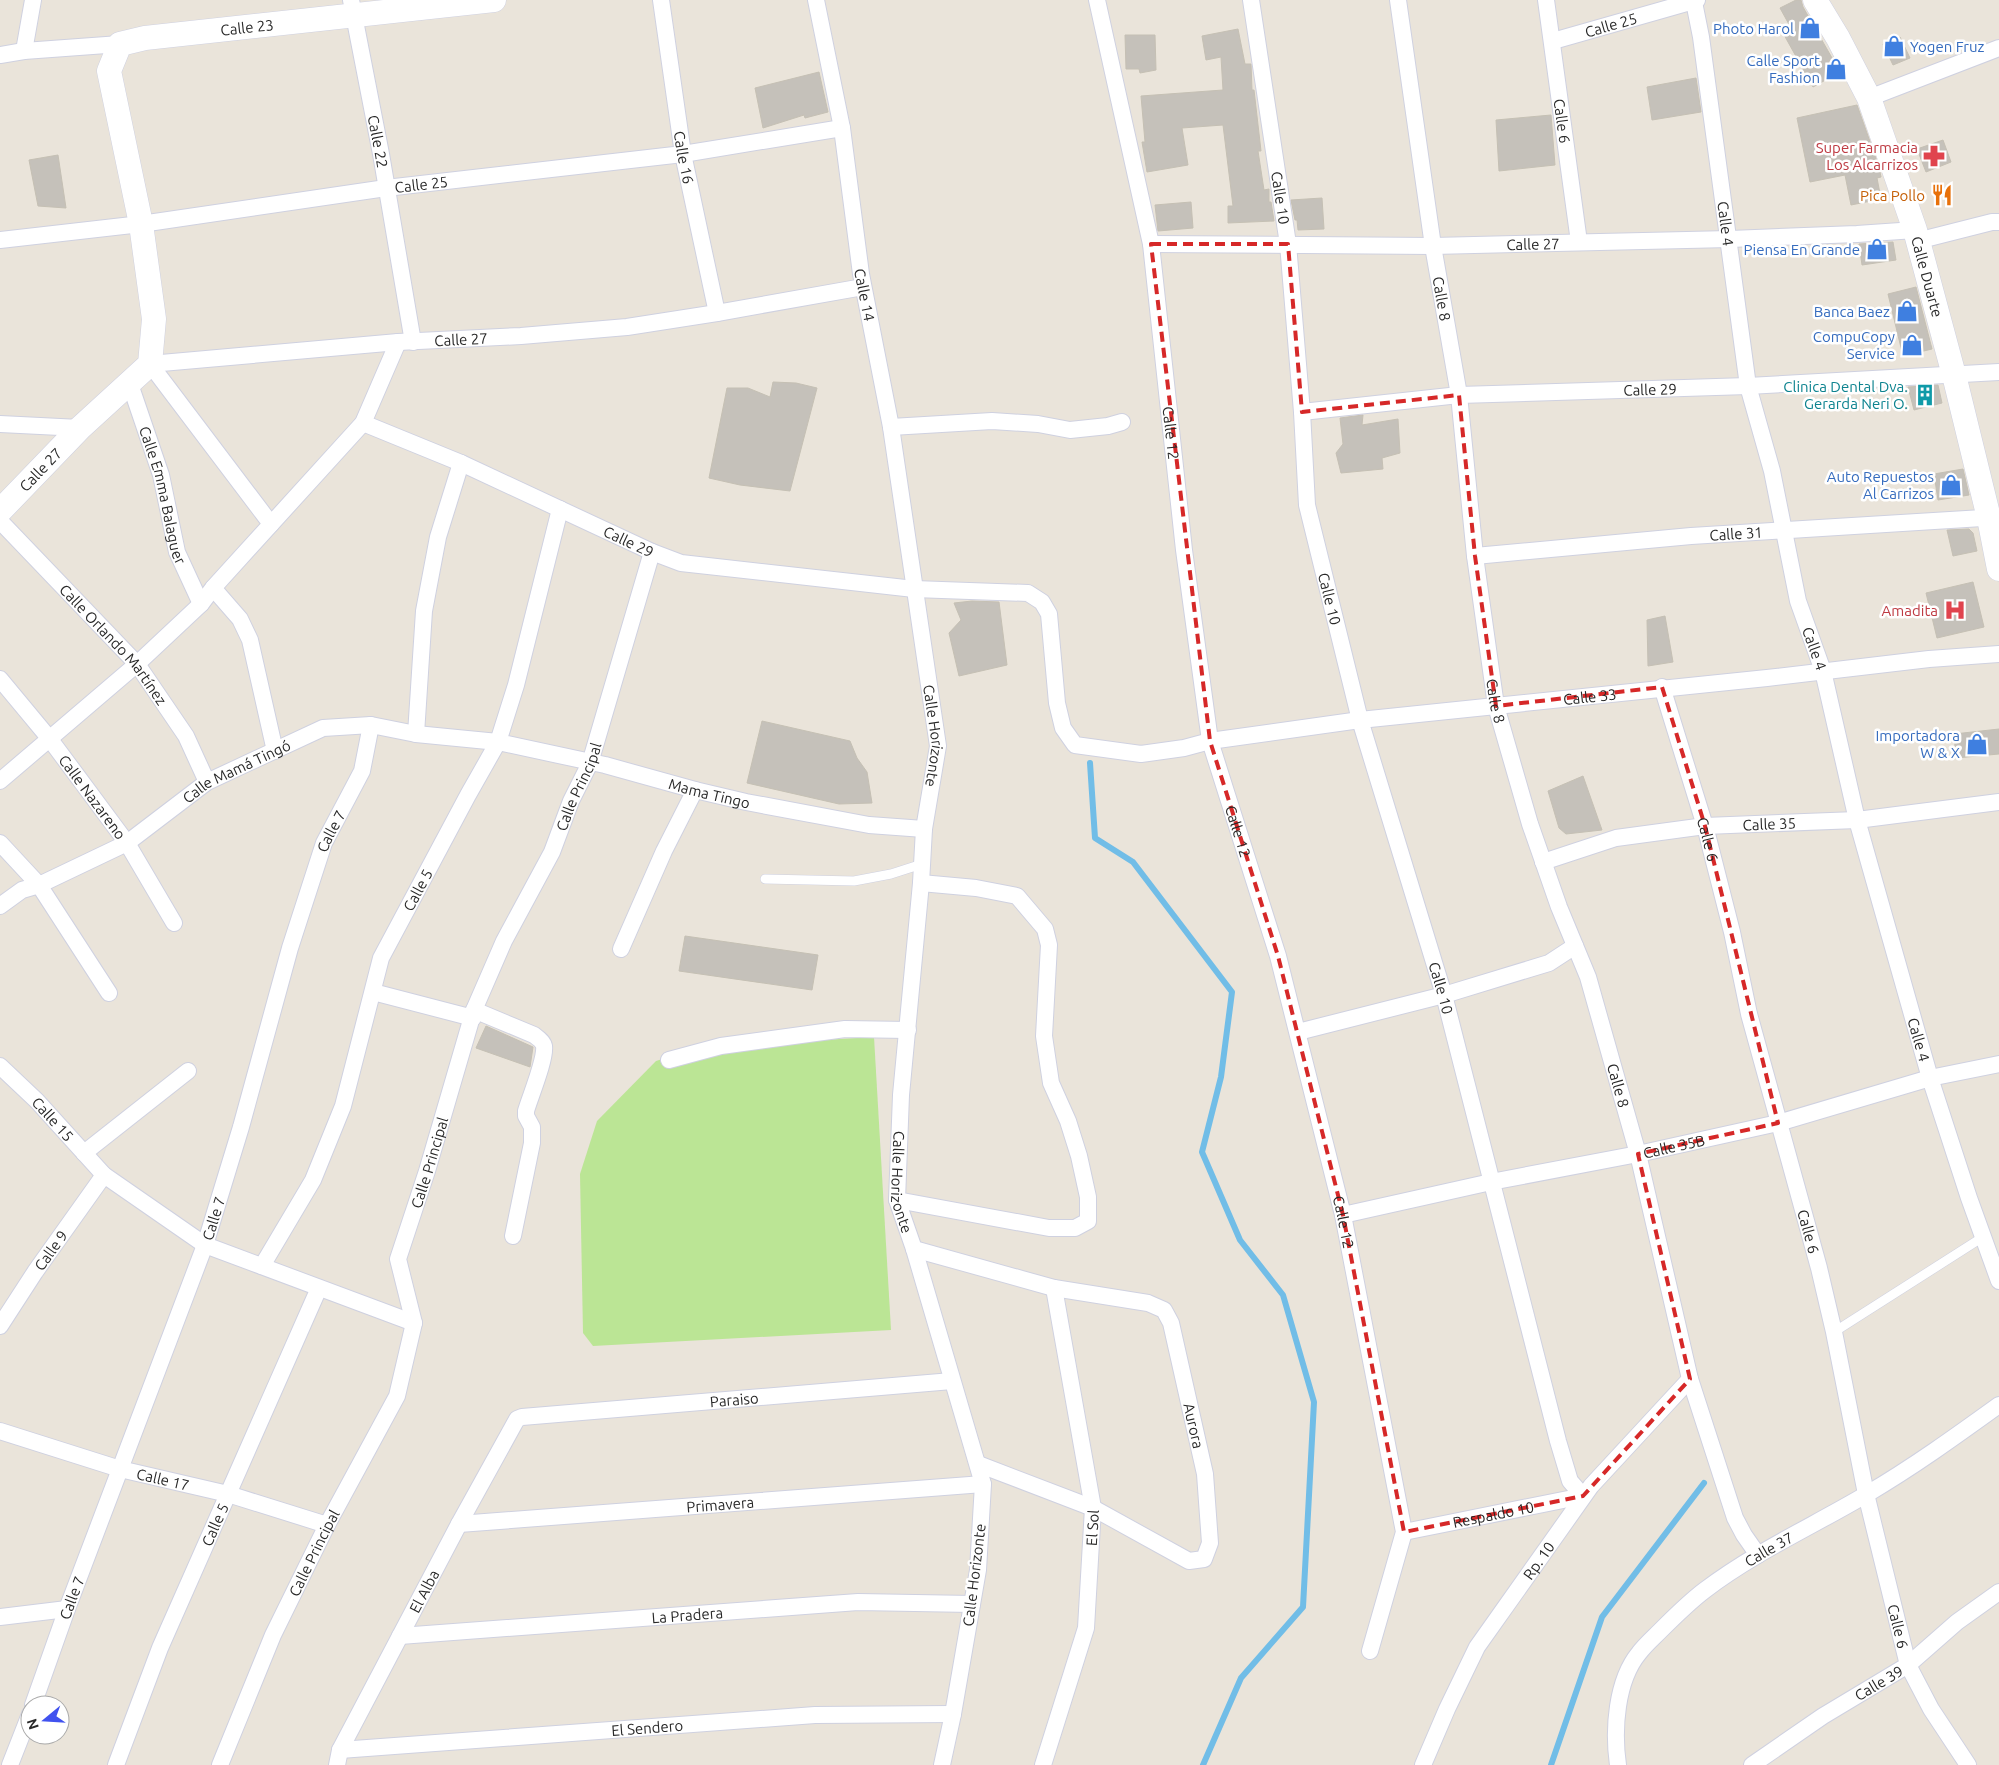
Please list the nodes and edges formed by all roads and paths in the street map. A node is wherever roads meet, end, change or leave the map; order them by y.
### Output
1 (33, 0) edge
2 (494, 0) edge
3 (661, 0) edge
4 (816, 0) edge
5 (1097, 0) edge
6 (1251, 0) edge
7 (1398, 0) edge
8 (1546, 0) edge
9 (1815, 0) edge
10 (1695, 1) edge
11 (352, 8) edge
12 (1553, 41) junction
13 (120, 44) junction
14 (1999, 48) edge
15 (24, 51) junction
16 (0, 55) edge
17 (1869, 98) junction
18 (842, 128) junction
19 (682, 154) junction
20 (386, 188) junction
21 (1999, 222) edge
22 (141, 224) junction
23 (1916, 236) junction
24 (1730, 239) junction
25 (0, 240) edge
26 (1579, 242) junction
27 (1151, 244) junction
28 (1288, 244) junction
29 (1433, 246) junction
30 (864, 287) junction
31 (717, 313) junction
32 (405, 342) junction
33 (150, 364) junction
34 (1999, 372) edge
35 (1954, 375) junction
36 (130, 384) junction
37 (1748, 386) junction
38 (1459, 395) junction
39 (1302, 412) junction
40 (1122, 422) dead end
41 (363, 423) junction
42 (0, 424) edge
43 (891, 427) junction
44 (80, 428) junction
45 (461, 463) junction
46 (560, 509) junction
47 (0, 511) edge
48 (1994, 517) edge
49 (0, 521) edge
50 (272, 524) junction
51 (1785, 530) junction
52 (652, 552) junction
53 (1475, 556) junction
54 (1999, 569) edge
55 (213, 588) junction
56 (914, 589) junction
57 (202, 604) junction
58 (1999, 654) edge
59 (137, 664) junction
60 (1823, 671) junction
61 (0, 679) edge
62 (1662, 688) junction
63 (1496, 706) junction
64 (1360, 720) junction
65 (371, 725) junction
66 (416, 734) junction
67 (49, 738) junction
68 (1210, 741) junction
69 (498, 742) junction
70 (1184, 748) joint
71 (275, 751) junction
72 (590, 762) junction
73 (0, 781) edge
74 (207, 782) junction
75 (695, 790) junction
76 (1999, 802) edge
77 (1857, 820) junction
78 (1705, 826) junction
79 (924, 829) junction
80 (0, 843) edge
81 (127, 843) junction
82 (1543, 862) junction
83 (922, 864) junction
84 (765, 879) dead end
85 (921, 883) junction
86 (39, 885) junction
87 (0, 906) edge
88 (174, 923) dead end
89 (1575, 946) junction
90 (621, 949) dead end
91 (373, 992) junction
92 (109, 993) dead end
93 (1444, 995) junction
94 (474, 1014) junction
95 (908, 1030) junction
96 (1298, 1032) junction
97 (669, 1060) dead end
98 (1999, 1064) edge
99 (0, 1066) edge
100 (188, 1072) dead end
101 (1930, 1078) junction
102 (1778, 1123) junction
103 (84, 1153) junction
104 (1638, 1154) junction
105 (104, 1176) junction
106 (1491, 1182) junction
107 (897, 1200) junction
108 (1343, 1215) junction
109 (513, 1236) dead end
110 (1983, 1237) junction
111 (205, 1245) junction
112 (914, 1249) junction
113 (262, 1266) junction
114 (1999, 1280) edge
115 (319, 1288) junction
116 (1054, 1288) junction
117 (414, 1323) junction
118 (0, 1326) edge
119 (1834, 1332) junction
120 (1690, 1379) junction
121 (952, 1380) junction
122 (1999, 1405) edge
123 (517, 1419) joint
124 (0, 1431) edge
125 (978, 1464) junction
126 (120, 1469) junction
127 (983, 1484) junction
128 (228, 1494) junction
129 (1866, 1494) junction
130 (1584, 1496) junction
131 (1093, 1508) junction
132 (458, 1524) junction
133 (327, 1525) junction
134 (1404, 1532) junction
135 (1758, 1555) junction
136 (1999, 1592) edge
137 (972, 1604) junction
138 (67, 1609) junction
139 (0, 1617) edge
140 (400, 1636) junction
141 (1370, 1651) dead end
142 (1908, 1665) junction
143 (37, 1695) edge
144 (954, 1714) junction
145 (20, 1740) edge
146 (339, 1757) edge
147 (1618, 1759) edge
148 (1961, 1762) edge
149 (10, 1765) edge
150 (116, 1765) edge
151 (220, 1765) edge
152 (942, 1765) edge
153 (1043, 1765) edge
154 (1423, 1765) edge
155 (1752, 1765) edge

1 - 15 street
2 - 11 street, Calle 23
3 - 19 street, Calle 16
4 - 18 street, Calle 14
5 - 27 street, Calle 12
6 - 28 street, Calle 10
7 - 29 street, Calle 8
8 - 12 street, Calle 6
9 - 17 street, Calle Duarte
10 - 12 street, Calle 25
10 - 24 street, Calle 4
11 - 13 street, Calle 23
11 - 20 street, Calle 22
12 - 26 street, Calle 6
13 - 15 street, Calle 23
13 - 22 street
14 - 17 street
15 - 16 street, Calle 23
17 - 23 street, Calle Duarte
18 - 19 street, Calle 25
18 - 30 street, Calle 14
19 - 20 street, Calle 25
19 - 31 street, Calle 16
20 - 22 street, Calle 25
20 - 32 street, Calle 22
21 - 23 street, Calle 27
22 - 25 street, Calle 25
22 - 33 street
23 - 24 street, Calle 27
23 - 35 street, Calle Duarte
24 - 26 street, Calle 27
24 - 37 street, Calle 4
26 - 29 street, Calle 27
27 - 28 street, Calle 27
27 - 68 street, Calle 12
28 - 29 street, Calle 27
28 - 39 street, Calle 10
29 - 38 street, Calle 8
30 - 31 street, Calle 27
30 - 43 street, Calle 14
31 - 32 street, Calle 27
32 - 33 street, Calle 27
32 - 41 street
33 - 36 street, Calle 27
33 - 50 street
34 - 35 street, Calle 29
35 - 37 street, Calle 29
35 - 48 street, Calle Duarte
36 - 44 street, Calle 27
36 - 57 street, Calle Emma Balaguer
37 - 38 street, Calle 29
37 - 51 street, Calle 4
38 - 39 street, Calle 29
38 - 53 street, Calle 8
39 - 64 street, Calle 10
40 - 43 street
41 - 45 street, Calle 29
41 - 50 street
42 - 44 street, Calle 27
43 - 56 street, Calle 14
44 - 47 street, Calle 27
45 - 46 street, Calle 29
45 - 66 street
46 - 52 street, Calle 29
46 - 69 street, Calle 5
48 - 51 street, Calle 31
48 - 54 street, Calle Duarte
49 - 59 street, Calle Orlando Martínez
50 - 55 street
51 - 53 street, Calle 31
51 - 60 street, Calle 4
52 - 56 street, Calle 29
52 - 72 street, Calle Principal
53 - 63 street, Calle 8
55 - 57 street
55 - 71 street
56 - 70 street, Calle 29
56 - 79 street, Calle Horizonte
57 - 59 street
58 - 60 street, Calle 33
59 - 67 street
59 - 74 street, Calle Orlando Martínez
60 - 62 street, Calle 33
60 - 77 street, Calle 4
61 - 67 street, Calle Nazareno
62 - 63 street, Calle 33
62 - 78 street, Calle 6
63 - 64 street, Calle 33
63 - 82 street, Calle 8
64 - 68 street, Calle 33
64 - 93 street, Calle 10
65 - 66 street, Calle Mamá Tingó
65 - 71 street, Calle Mamá Tingó
65 - 111 street, Calle 7
66 - 69 street, Calle Mamá Tingó
67 - 73 street
67 - 81 street, Calle Nazareno
68 - 70 street, Calle 33
68 - 96 street, Calle 12
69 - 72 street, Mama Tingo
69 - 91 street, Calle 5
71 - 74 street, Calle Mamá Tingó
72 - 75 street, Mama Tingo
72 - 94 street, Calle Principal
74 - 81 street, Calle Mamá Tingó
75 - 79 street, Mama Tingo
75 - 90 street
76 - 77 street, Calle 35
77 - 78 street, Calle 35
77 - 101 street, Calle 4
78 - 82 street, Calle 35
78 - 102 street, Calle 6
79 - 83 street, Calle Horizonte
80 - 86 street
81 - 86 street, Calle Mamá Tingó
81 - 88 street, Calle Nazareno
82 - 89 street, Calle 8
83 - 84 lane
83 - 85 street, Calle Horizonte
85 - 95 street, Calle Horizonte
85 - 107 street
86 - 87 street, Calle Mamá Tingó
86 - 92 street
89 - 93 street
89 - 104 street, Calle 8
91 - 94 street
91 - 113 street, Calle 5
93 - 96 street
93 - 106 street, Calle 10
94 - 109 street
94 - 117 street, Calle Principal
95 - 97 street
95 - 107 street, Calle Horizonte
96 - 108 street, Calle 12
98 - 101 street, Calle 35B
99 - 103 street, Calle 15
100 - 103 street
101 - 102 street, Calle 35B
101 - 110 street, Calle 4
102 - 104 street, Calle 35B
102 - 119 street, Calle 6
103 - 105 street, Calle 15
104 - 106 street, Calle 35B
104 - 120 street, Calle 8
105 - 111 street, Calle 15
105 - 118 street, Calle 9
106 - 108 street, Calle 35B
106 - 130 street, Calle 10
107 - 112 street, Calle Horizonte
108 - 134 street, Calle 12
110 - 114 street, Calle 4
110 - 119 lane
111 - 113 street, Calle 15
111 - 126 street, Calle 7
112 - 116 street
112 - 121 street, Calle Horizonte
113 - 115 street, Calle 15
115 - 117 street, Calle 15
115 - 128 street, Calle 5
116 - 131 street, El Sol
116 - 131 street, Aurora
117 - 133 street, Calle Principal
119 - 129 street, Calle 6
120 - 130 street, Rp. 10
120 - 135 street, Calle 8
121 - 123 street, Paraiso
121 - 125 street, Calle Horizonte
122 - 129 street, Calle 37
123 - 132 street, El Alba
124 - 126 street, Calle 17
125 - 127 street, Calle Horizonte
125 - 131 street
126 - 128 street, Calle 17
126 - 138 street, Calle 7
127 - 132 street, Primavera
127 - 137 street, Calle Horizonte
128 - 133 street, Calle 17
128 - 150 street, Calle 5
129 - 135 street, Calle 37
129 - 142 street, Calle 6
130 - 134 street, Respaldo 10
130 - 154 street, Rp. 10
131 - 153 street, El Sol
132 - 140 street, El Alba
133 - 151 street, Calle Principal
134 - 141 street, Calle 12
135 - 147 street, Calle 37
136 - 142 street, Calle 39
137 - 140 street, La Pradera
137 - 144 street, Calle Horizonte
138 - 139 street
138 - 143 street, Calle 7
140 - 146 street, El Alba
142 - 148 street, Calle 6
142 - 155 street, Calle 39
144 - 146 street, El Sendero
144 - 152 street, Calle Horizonte
145 - 149 street

